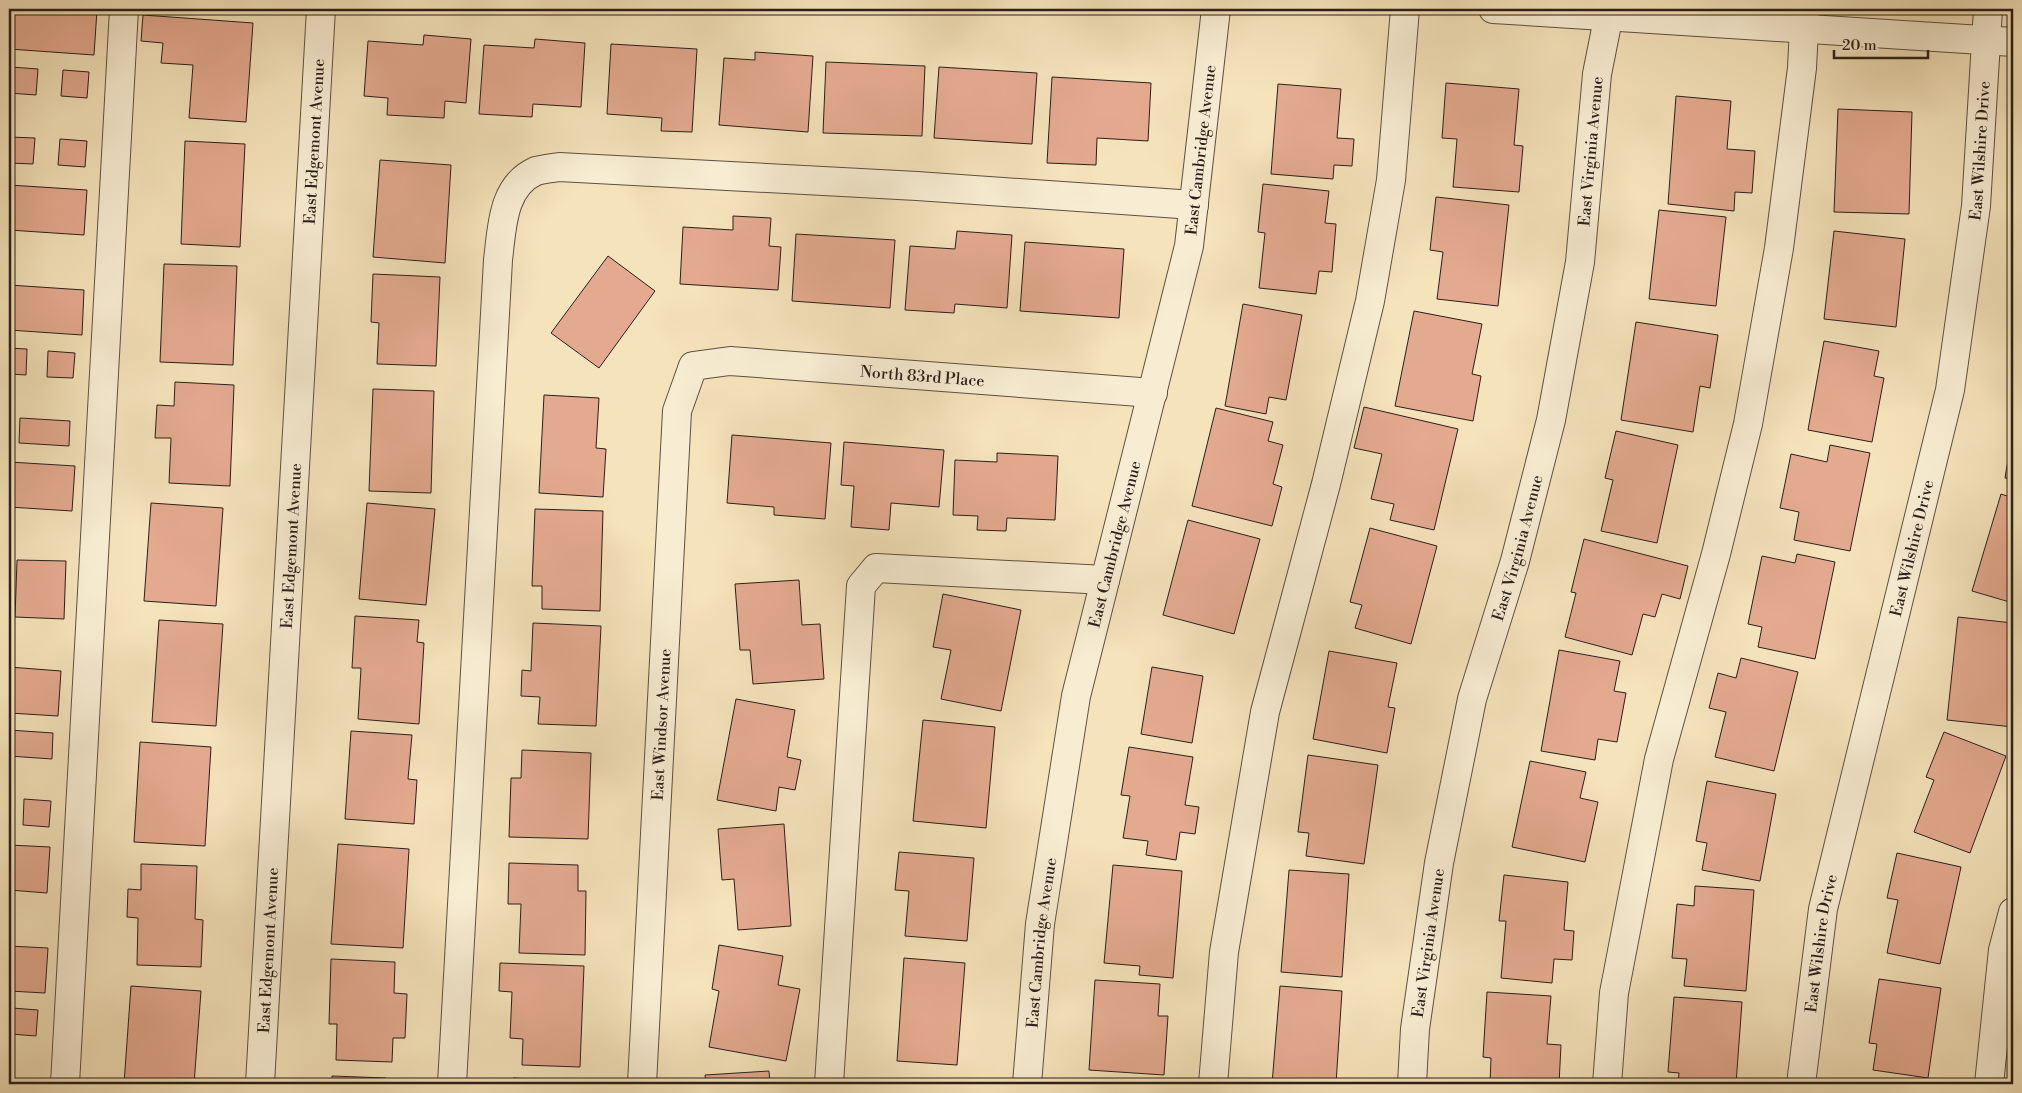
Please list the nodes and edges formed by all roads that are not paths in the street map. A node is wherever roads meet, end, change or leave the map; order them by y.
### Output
1 (124, 9) edge
2 (321, 9) edge
3 (1216, 9) edge
4 (1405, 9) edge
5 (1493, 9) edge
6 (1988, 9) edge
7 (1610, 12) edge
8 (1805, 19) edge
9 (1986, 40) junction
10 (2013, 42) edge
11 (1194, 205) junction
12 (693, 366) joint
13 (1153, 393) junction
14 (1106, 580) junction
15 (2013, 912) edge
16 (65, 1084) edge
17 (260, 1084) edge
18 (452, 1084) edge
19 (642, 1084) edge
20 (829, 1084) edge
21 (1027, 1084) edge
22 (1213, 1084) edge
23 (1412, 1084) edge
24 (1608, 1084) edge
25 (1801, 1084) edge
26 (1990, 1084) edge

1 - 16 street
2 - 17 street, East Edgemont Avenue
3 - 11 street, East Cambridge Avenue
4 - 22 street
5 - 7 street
6 - 9 street, East Wilshire Drive
7 - 8 street
7 - 23 street, East Virginia Avenue
8 - 9 street
8 - 24 street
9 - 10 street
9 - 25 street, East Wilshire Drive
11 - 13 street, East Cambridge Avenue
11 - 18 street
12 - 13 street, North 83rd Place
12 - 19 street, East Windsor Avenue
13 - 14 street, East Cambridge Avenue
14 - 20 street
14 - 21 street, East Cambridge Avenue
15 - 26 street

